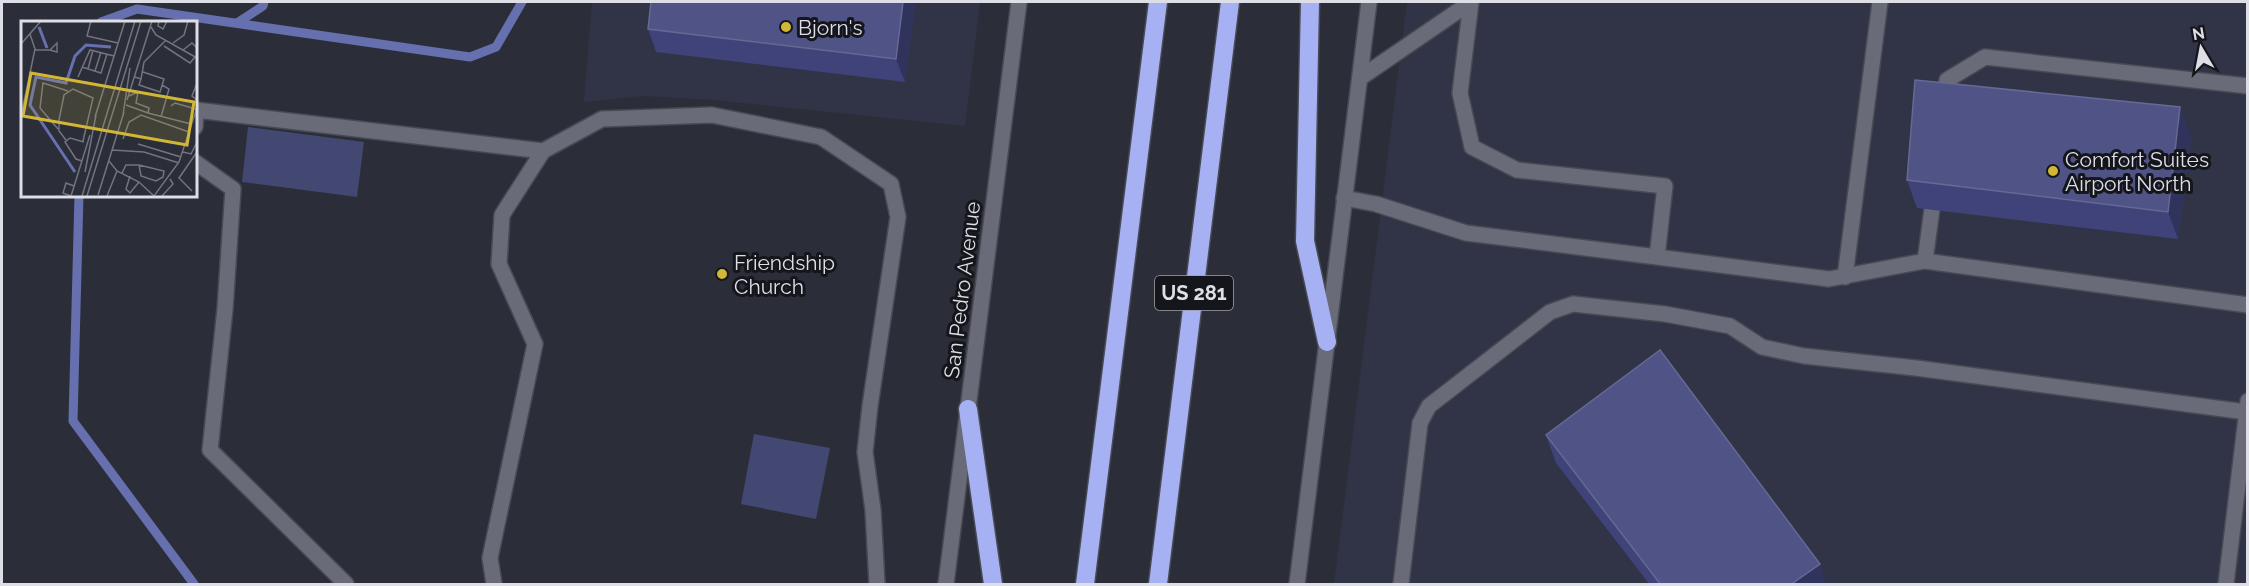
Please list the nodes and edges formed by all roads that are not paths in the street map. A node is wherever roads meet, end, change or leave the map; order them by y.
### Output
1 (1019, 2) edge
2 (1158, 2) edge
3 (1230, 2) edge
4 (1310, 2) edge
5 (1369, 2) edge
6 (1880, 2) edge
7 (1359, 78) junction
8 (2247, 86) edge
9 (196, 110) edge
10 (1943, 110) edge
11 (543, 151) junction
12 (196, 163) edge
13 (1344, 198) junction
14 (1932, 209) edge
15 (1657, 257) junction
16 (1925, 261) junction
17 (1845, 277) junction
18 (2247, 304) edge
19 (1327, 342) junction
20 (2247, 407) edge
21 (968, 409) junction
22 (2245, 442) edge
23 (346, 585) edge
24 (494, 585) edge
25 (877, 585) edge
26 (946, 585) edge
27 (993, 585) edge
28 (1085, 585) edge
29 (1158, 585) edge
30 (1297, 585) edge
31 (1401, 585) edge
32 (2226, 585) edge

1 - 21 main road, San Pedro Avenue
2 - 28 highway, US 281
3 - 29 highway, US 281
4 - 19 highway
5 - 7 main road
6 - 17 main road
7 - 13 main road
7 - 15 main road
8 - 10 main road
9 - 11 main road
11 - 24 main road
11 - 25 main road
12 - 23 main road
13 - 15 main road
13 - 19 main road
14 - 16 main road
15 - 17 main road
16 - 17 main road
16 - 18 main road
19 - 30 main road
20 - 22 main road
20 - 31 main road
21 - 26 main road, San Pedro Avenue
21 - 27 highway
22 - 32 main road

